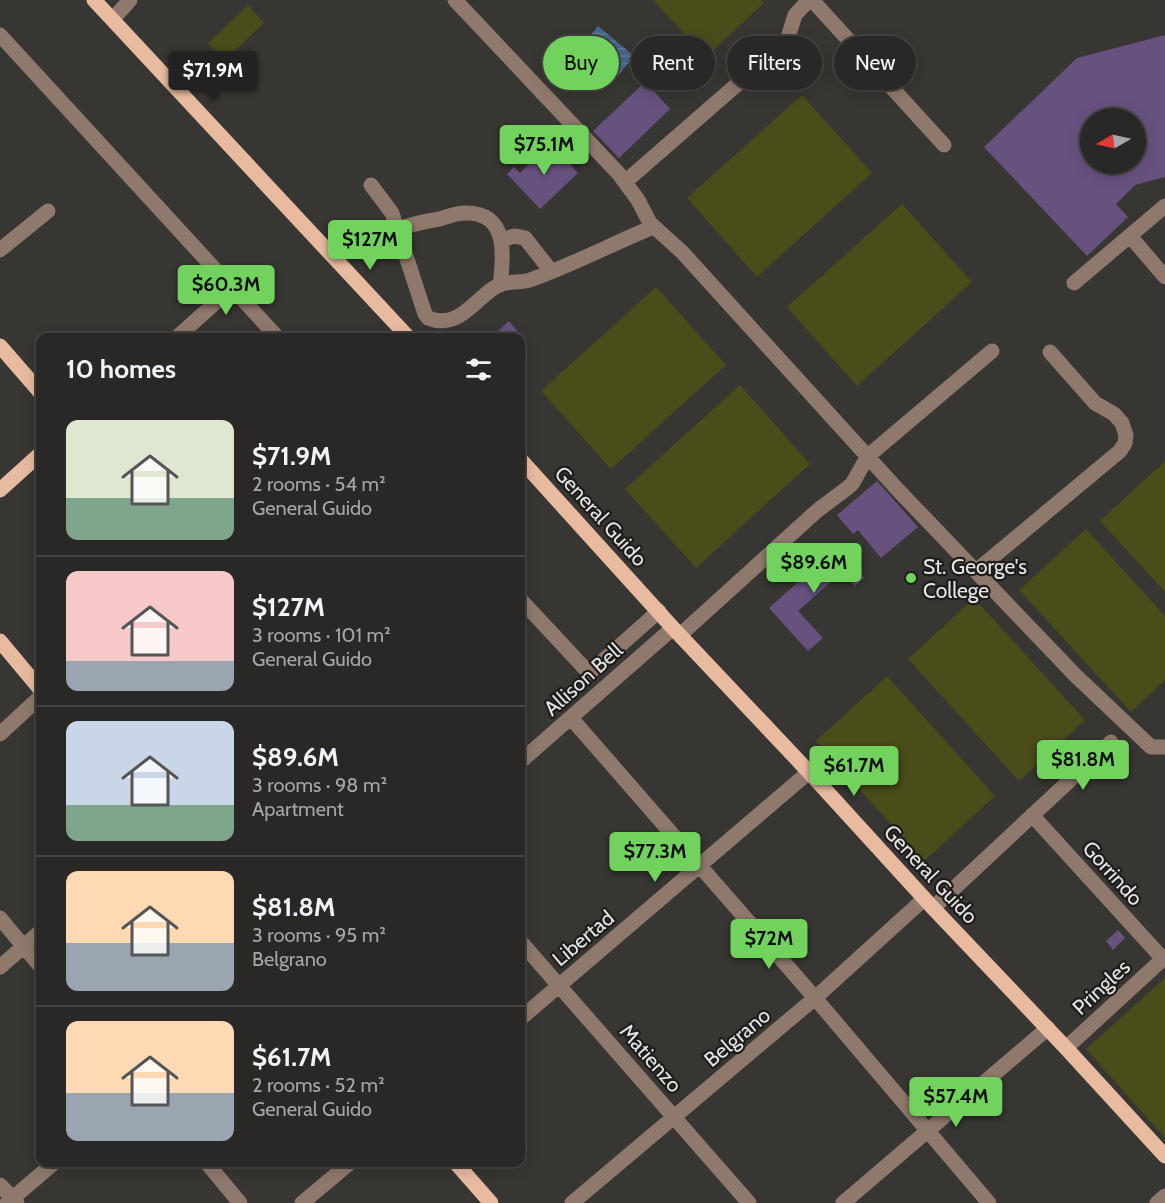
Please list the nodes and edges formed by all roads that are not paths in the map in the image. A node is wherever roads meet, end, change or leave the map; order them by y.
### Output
1 (94, 0) edge
2 (130, 0) edge
3 (455, 0) edge
4 (810, 0) edge
5 (113, 19) junction
6 (0, 35) edge
7 (944, 145) dead end
8 (625, 182) junction
9 (371, 185) dead end
10 (1165, 206) edge
11 (48, 211) dead end
12 (652, 227) junction
13 (398, 229) junction
14 (1130, 236) junction
15 (502, 240) junction
16 (0, 250) edge
17 (551, 272) junction
18 (1165, 277) edge
19 (1074, 283) dead end
20 (500, 285) junction
21 (233, 287) junction
22 (182, 333) edge
23 (274, 333) edge
24 (404, 333) edge
25 (0, 346) edge
26 (992, 351) dead end
27 (1050, 352) dead end
28 (36, 387) edge
29 (868, 456) junction
30 (36, 458) edge
31 (525, 464) edge
32 (0, 490) edge
33 (976, 571) junction
34 (525, 604) edge
35 (659, 611) junction
36 (677, 632) junction
37 (632, 636) junction
38 (0, 641) edge
39 (646, 651) junction
40 (36, 684) edge
41 (36, 702) edge
42 (571, 718) junction
43 (0, 734) edge
44 (1111, 742) dead end
45 (1165, 747) edge
46 (525, 758) edge
47 (809, 772) junction
48 (1032, 815) junction
49 (701, 866) junction
50 (928, 903) junction
51 (0, 918) edge
52 (36, 936) edge
53 (525, 946) edge
54 (24, 947) junction
55 (1164, 958) edge
56 (36, 961) edge
57 (0, 967) edge
58 (560, 985) junction
59 (815, 998) junction
60 (525, 1015) edge
61 (1048, 1028) junction
62 (1066, 1048) junction
63 (675, 1117) junction
64 (927, 1131) junction
65 (1165, 1156) edge
66 (49, 1167) edge
67 (210, 1167) edge
68 (345, 1167) edge
69 (459, 1167) edge
70 (0, 1185) edge
71 (1165, 1197) edge
72 (13, 1201) edge
73 (240, 1203) edge
74 (302, 1203) edge
75 (491, 1203) edge
76 (572, 1203) edge
77 (749, 1203) edge
78 (843, 1203) edge
79 (989, 1203) edge
80 (1157, 1203) edge

1 - 5 main road
2 - 5 street
3 - 8 street
4 - 7 street
4 - 8 street
5 - 24 main road
6 - 21 street
8 - 12 street
9 - 13 street
10 - 14 street
11 - 16 street
12 - 17 street
12 - 29 street
13 - 15 street
13 - 20 street
14 - 18 street
14 - 19 street
15 - 17 street
15 - 20 street
17 - 20 street
21 - 22 street
21 - 23 street
25 - 28 main road
26 - 29 street, Allison Bell
27 - 33 street
29 - 33 street
29 - 36 street, Allison Bell
30 - 32 main road
31 - 35 main road, General Guido
33 - 45 street
34 - 37 street
35 - 36 main road, General Guido
35 - 37 street
36 - 39 street, Allison Bell
36 - 47 main road, General Guido
37 - 39 street
38 - 40 main road
39 - 42 street, Allison Bell
41 - 43 street
42 - 46 street, Allison Bell
42 - 49 street
44 - 48 street, Belgrano
47 - 49 street, Libertad
47 - 50 main road, General Guido
48 - 50 street, Belgrano
48 - 55 street, Gorrindo
49 - 58 street, Libertad
49 - 59 street
50 - 59 street, Belgrano
50 - 61 main road, General Guido
51 - 54 street
52 - 54 street
53 - 58 street, Matienzo
54 - 56 street
54 - 57 street
55 - 62 street, Pringles
58 - 60 street, Libertad
58 - 63 street, Matienzo
59 - 63 street, Belgrano
59 - 64 street
61 - 62 main road, General Guido
61 - 64 street
62 - 65 main road, General Guido
63 - 76 street, Belgrano
63 - 77 street, Matienzo
64 - 78 street
64 - 79 street
66 - 72 street
67 - 73 street
68 - 74 street
69 - 75 main road
70 - 72 street
71 - 80 street

